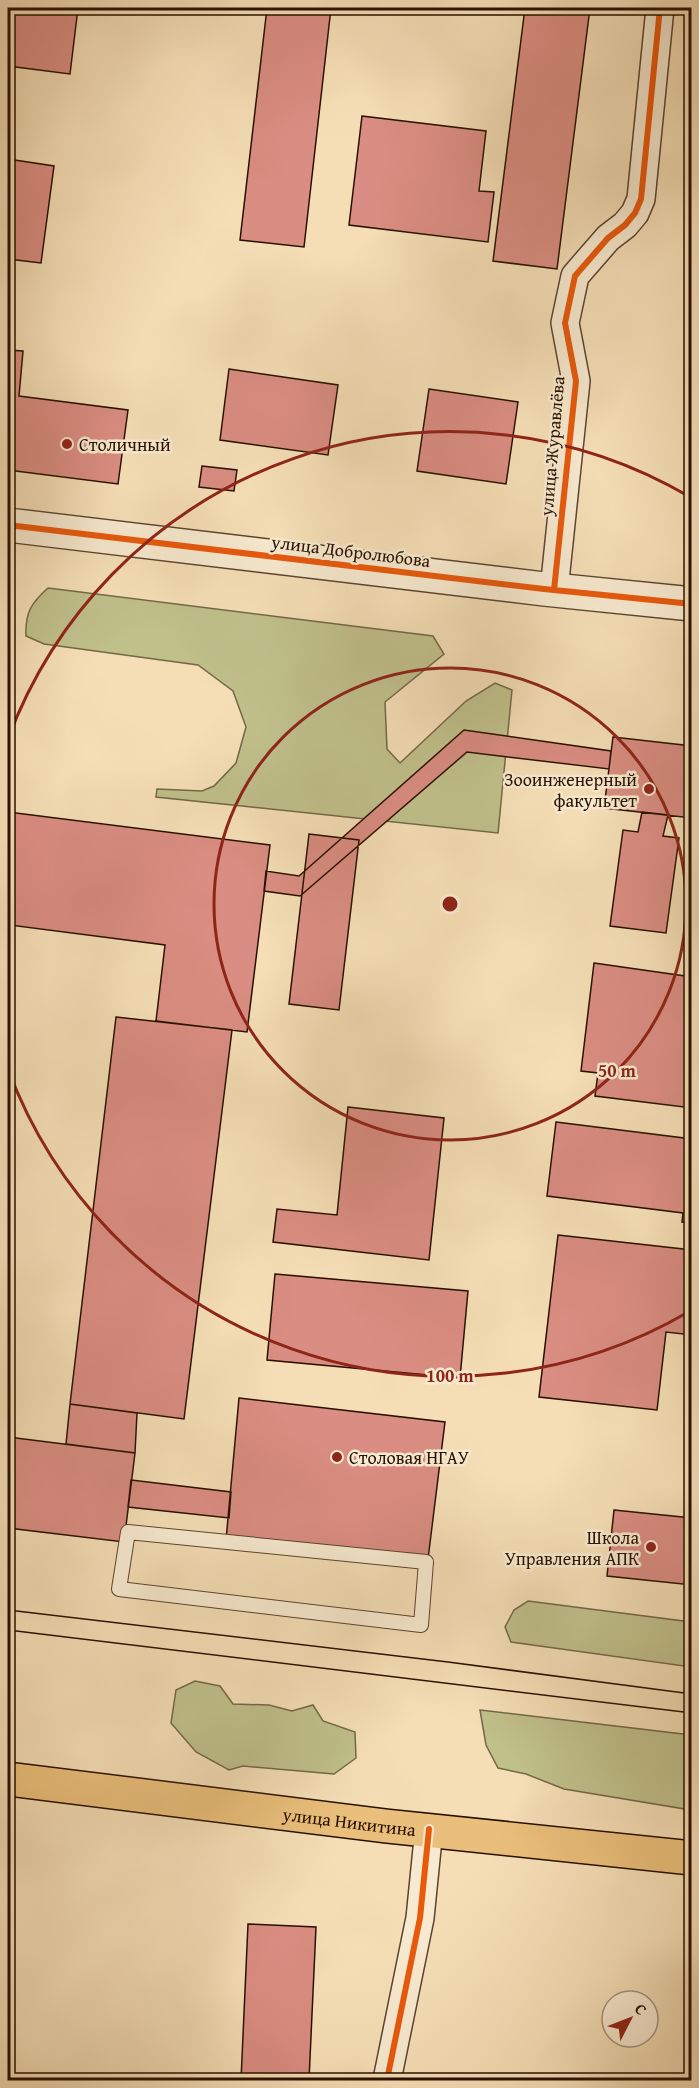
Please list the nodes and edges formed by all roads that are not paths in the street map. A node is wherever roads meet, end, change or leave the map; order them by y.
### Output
1 (660, 8) edge
2 (8, 525) edge
3 (554, 590) junction
4 (692, 604) edge
5 (228, 1544) joint
6 (8, 1779) edge
7 (429, 1829) junction
8 (692, 1858) edge
9 (387, 2080) edge

1 - 3 street, улица Журавлёва
2 - 3 street, улица Добролюбова
3 - 4 street, улица Добролюбова
5 - 5 lane
6 - 7 main road, улица Никитина
7 - 8 main road, улица Никитина
7 - 9 street

